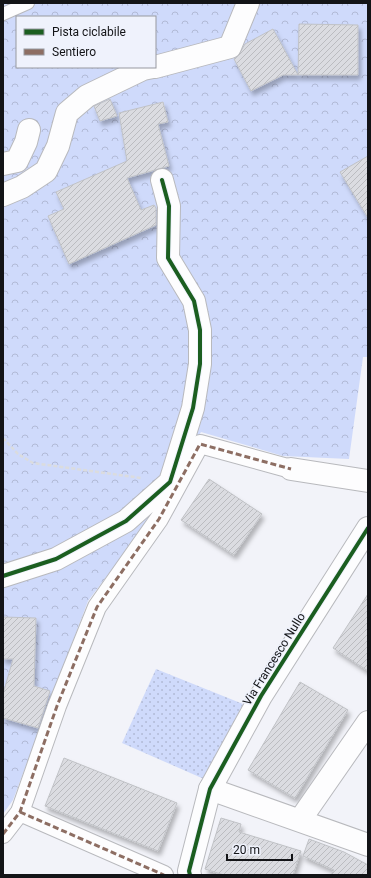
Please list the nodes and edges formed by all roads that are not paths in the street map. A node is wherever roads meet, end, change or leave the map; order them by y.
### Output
1 (28, 3) edge
2 (248, 3) edge
3 (3, 14) edge
4 (156, 66) edge
5 (148, 68) edge
6 (30, 130) dead end
7 (3, 164) edge
8 (162, 180) dead end
9 (3, 195) edge
10 (291, 469) joint
11 (368, 481) edge
12 (368, 528) edge
13 (3, 576) edge
14 (368, 722) edge
15 (210, 789) junction
16 (20, 812) junction
17 (300, 820) junction
18 (3, 834) edge
19 (368, 844) edge
20 (164, 875) edge
21 (190, 875) edge

1 - 3 lane
2 - 4 street
5 - 9 street
6 - 7 street
8 - 13 street
10 - 11 street
10 - 16 street
12 - 15 street, Via Francesco Nullo
14 - 17 street
15 - 17 street
15 - 21 street, Via Francesco Nullo
16 - 18 street
16 - 20 street
17 - 19 street

